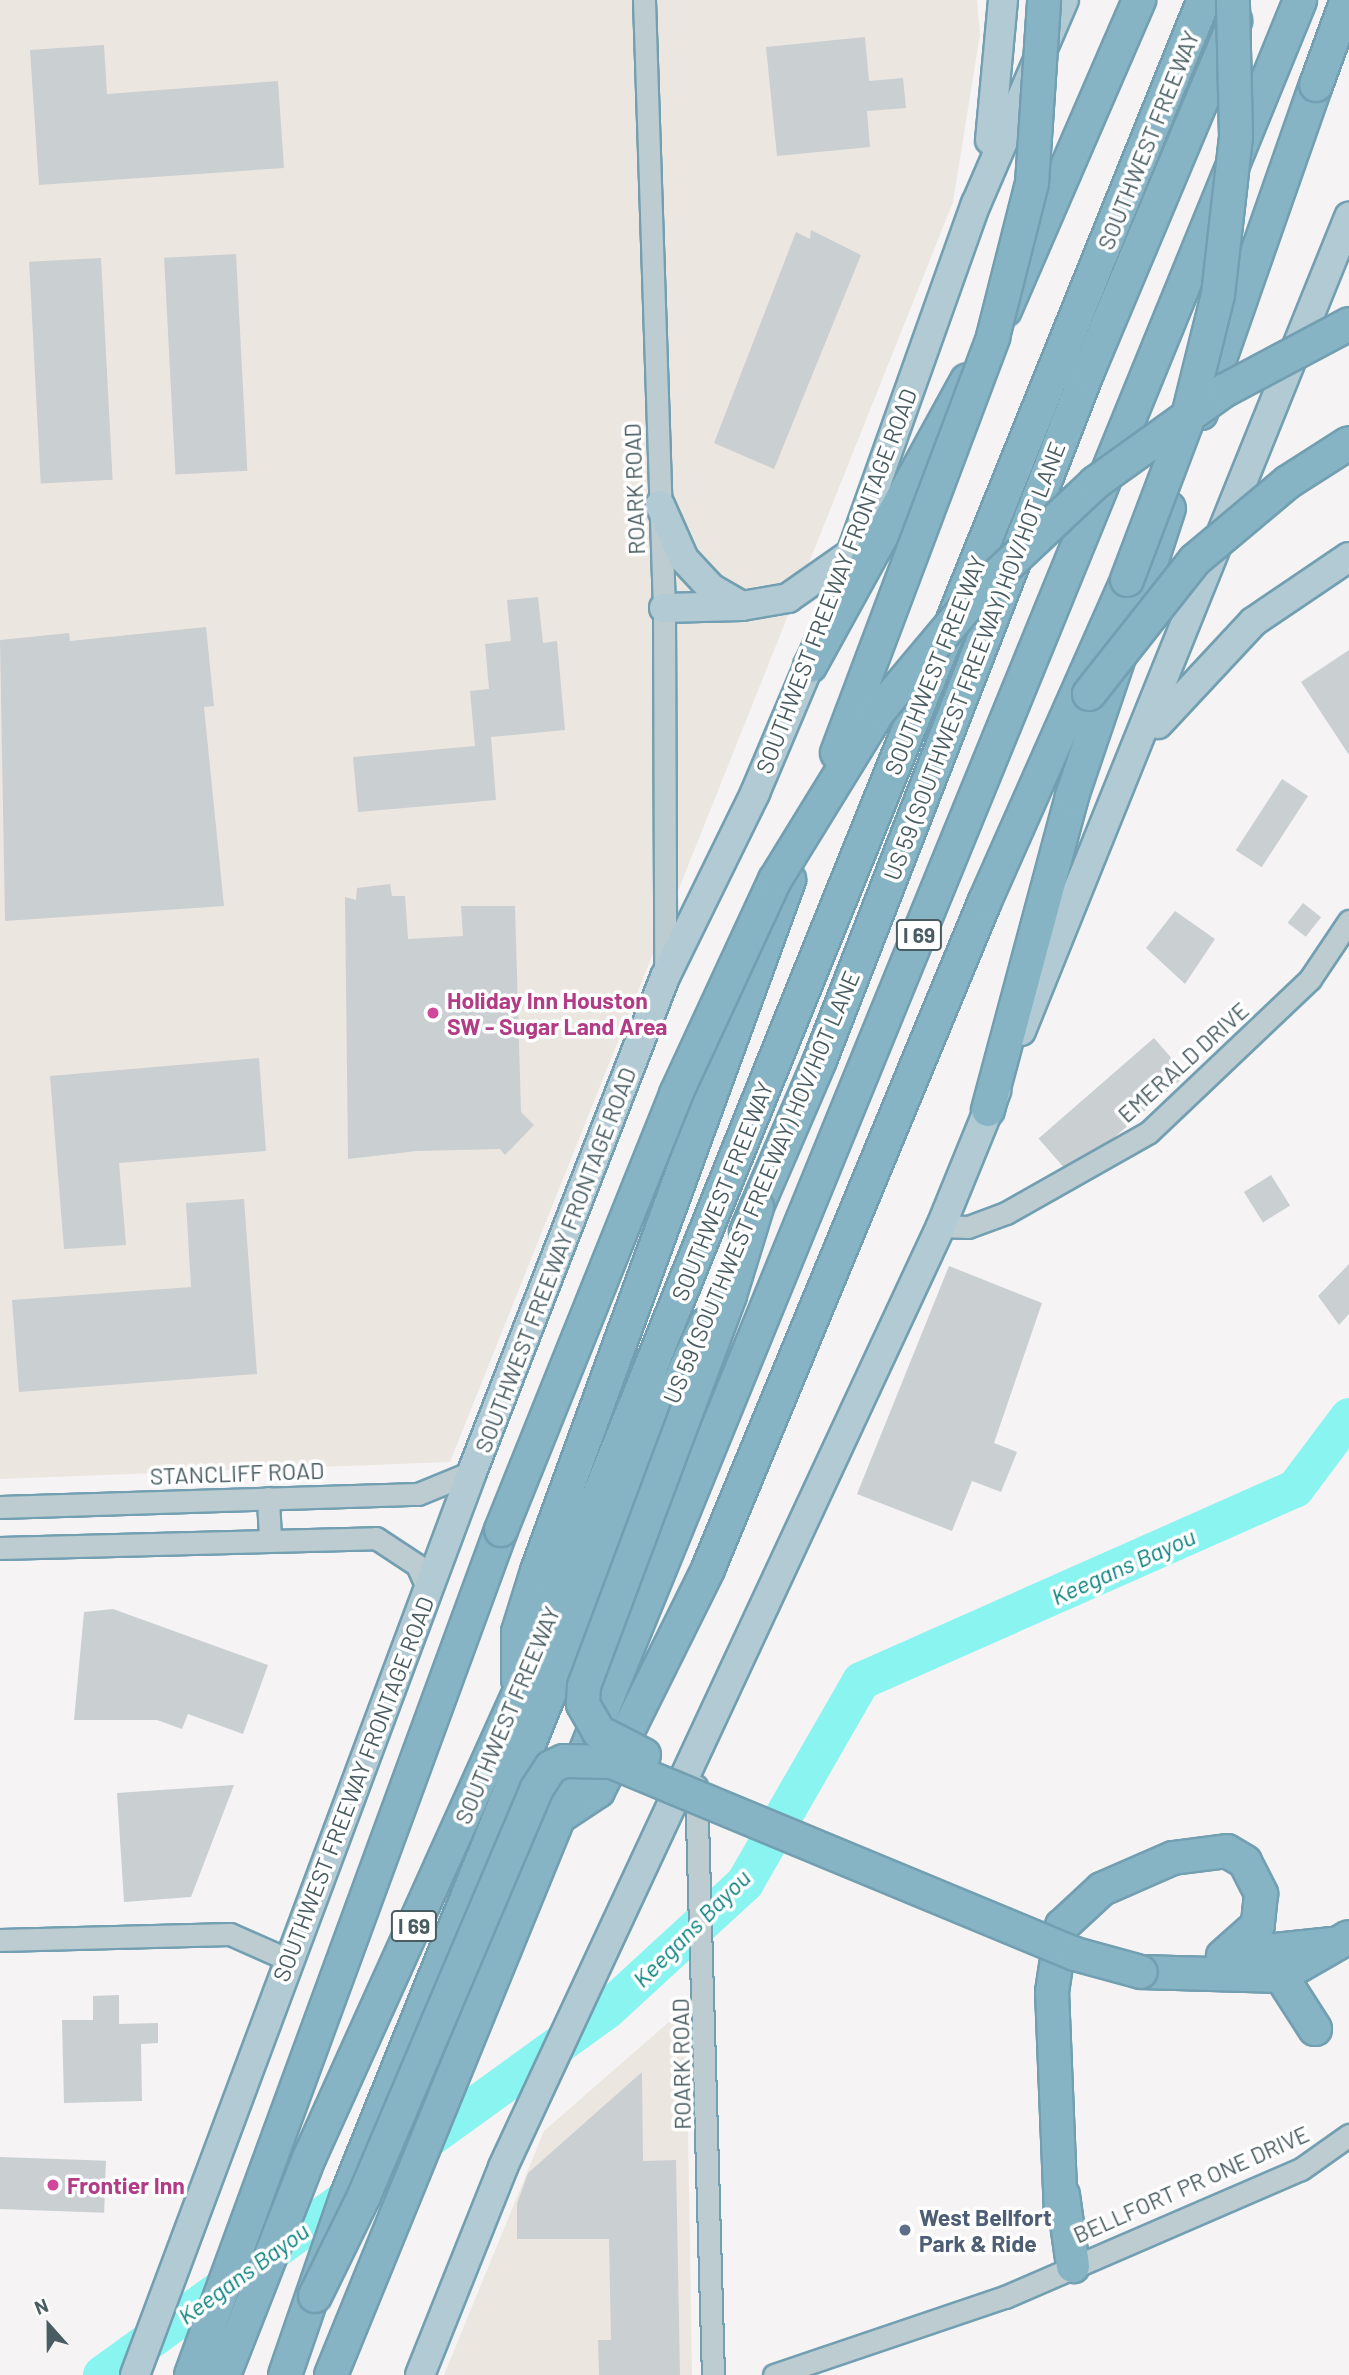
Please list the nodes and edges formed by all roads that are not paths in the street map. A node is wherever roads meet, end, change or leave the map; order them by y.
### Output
1 (644, 0) edge
2 (1003, 0) edge
3 (1044, 0) edge
4 (1064, 0) edge
5 (1139, 0) edge
6 (1204, 0) edge
7 (1300, 0) edge
8 (1346, 0) edge
9 (1349, 5) edge
10 (1237, 7) edge
11 (976, 204) junction
12 (1349, 217) edge
13 (1349, 324) edge
14 (1349, 443) edge
15 (660, 505) junction
16 (852, 553) junction
17 (1349, 557) edge
18 (743, 606) junction
19 (664, 608) junction
20 (810, 666) junction
21 (1055, 742) junction
22 (1119, 790) junction
23 (1349, 921) edge
24 (665, 977) junction
25 (988, 1110) junction
26 (757, 1207) junction
27 (941, 1226) junction
28 (472, 1472) junction
29 (268, 1499) junction
30 (0, 1507) edge
31 (270, 1539) junction
32 (0, 1548) edge
33 (428, 1590) junction
34 (518, 1695) junction
35 (693, 1753) junction
36 (559, 1816) junction
37 (0, 1940) edge
38 (1341, 1940) edge
39 (1223, 1956) junction
40 (289, 1961) junction
41 (1143, 1964) junction
42 (1281, 1976) junction
43 (1315, 2029) dead end
44 (1349, 2135) edge
45 (1073, 2266) junction
46 (315, 2296) junction
47 (135, 2375) edge
48 (191, 2375) edge
49 (223, 2375) edge
50 (285, 2375) edge
51 (331, 2375) edge
52 (420, 2375) edge
53 (713, 2375) edge
54 (774, 2375) edge

1 - 15 street, ROARK ROAD
2 - 11 main road
3 - 34 highway, bridge
4 - 11 main road, SOUTHWEST FREEWAY FRONTAGE ROAD
5 - 20 highway
6 - 34 highway, SOUTHWEST FREEWAY / I 69
7 - 36 highway, I 69
8 - 9 main road
8 - 25 highway, bridge
10 - 21 highway, bridge
10 - 26 highway, US 59 (SOUTHWEST FREEWAY) HOV/HOT LANE
11 - 16 main road, SOUTHWEST FREEWAY FRONTAGE ROAD
12 - 22 main road
13 - 48 highway, bridge
14 - 21 highway, bridge
15 - 18 main road
15 - 19 street, ROARK ROAD
16 - 18 main road
16 - 20 main road, SOUTHWEST FREEWAY FRONTAGE ROAD
17 - 22 main road
18 - 19 main road
19 - 24 street, ROARK ROAD
20 - 24 main road, SOUTHWEST FREEWAY FRONTAGE ROAD
21 - 36 highway
22 - 25 main road
23 - 27 street, EMERALD DRIVE
24 - 28 main road, SOUTHWEST FREEWAY FRONTAGE ROAD
25 - 27 main road
26 - 41 highway, bridge
26 - 46 highway, US 59 (SOUTHWEST FREEWAY) HOV/HOT LANE, bridge
27 - 35 main road
28 - 29 street, STANCLIFF ROAD
28 - 33 main road, SOUTHWEST FREEWAY FRONTAGE ROAD
29 - 30 street, STANCLIFF ROAD
29 - 31 street
31 - 32 street
31 - 33 street
33 - 40 main road, SOUTHWEST FREEWAY FRONTAGE ROAD
34 - 49 highway, SOUTHWEST FREEWAY / I 69
35 - 52 main road
35 - 53 street, ROARK ROAD
36 - 51 highway, I 69
37 - 40 street
38 - 39 highway
38 - 42 highway
39 - 41 highway
39 - 45 highway
40 - 47 main road, SOUTHWEST FREEWAY FRONTAGE ROAD
41 - 42 highway
41 - 46 highway, bridge
42 - 43 highway
44 - 45 street, BELLFORT PR ONE DRIVE
45 - 54 street, BELLFORT PR ONE DRIVE
46 - 50 highway, US 59 (SOUTHWEST FREEWAY) HOV/HOT LANE

